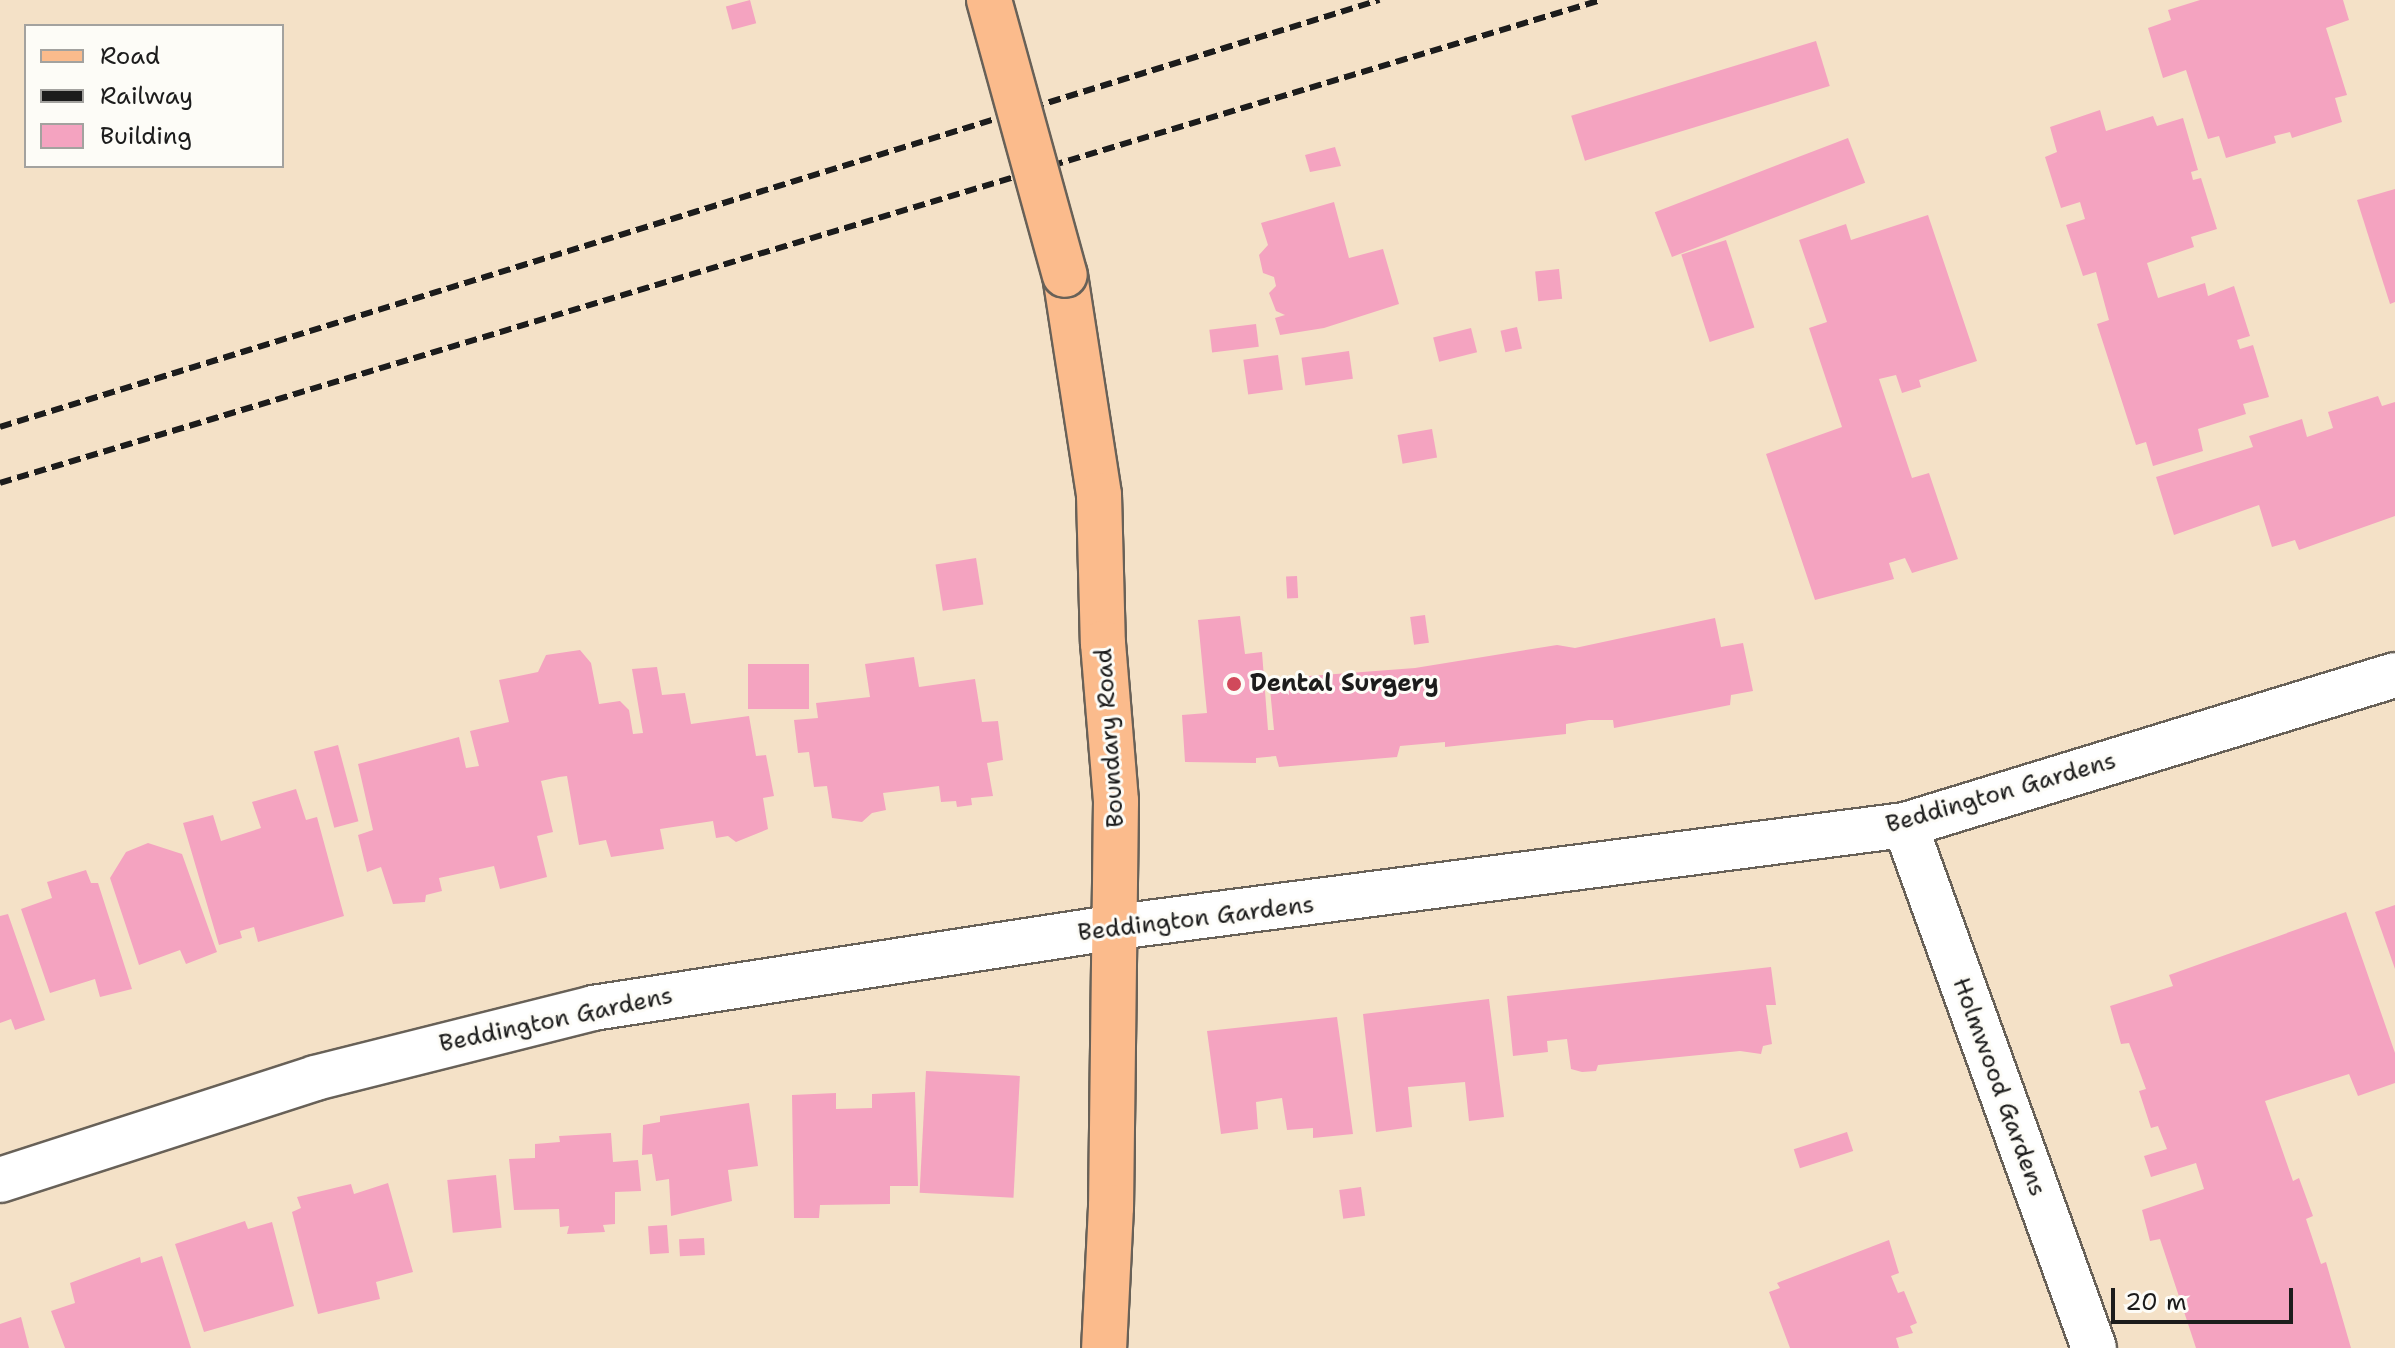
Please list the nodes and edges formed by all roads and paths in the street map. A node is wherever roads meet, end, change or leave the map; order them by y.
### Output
1 (989, 0) edge
2 (2395, 675) edge
3 (1905, 825) junction
4 (1117, 927) junction
5 (0, 1180) edge
6 (1104, 1348) edge
7 (2094, 1348) edge

1 - 4 main road, Boundary Road, bridge
2 - 3 street, Beddington Gardens
3 - 4 street, Beddington Gardens
3 - 7 street, Holmwood Gardens
4 - 5 street, Beddington Gardens
4 - 6 main road, Boundary Road

